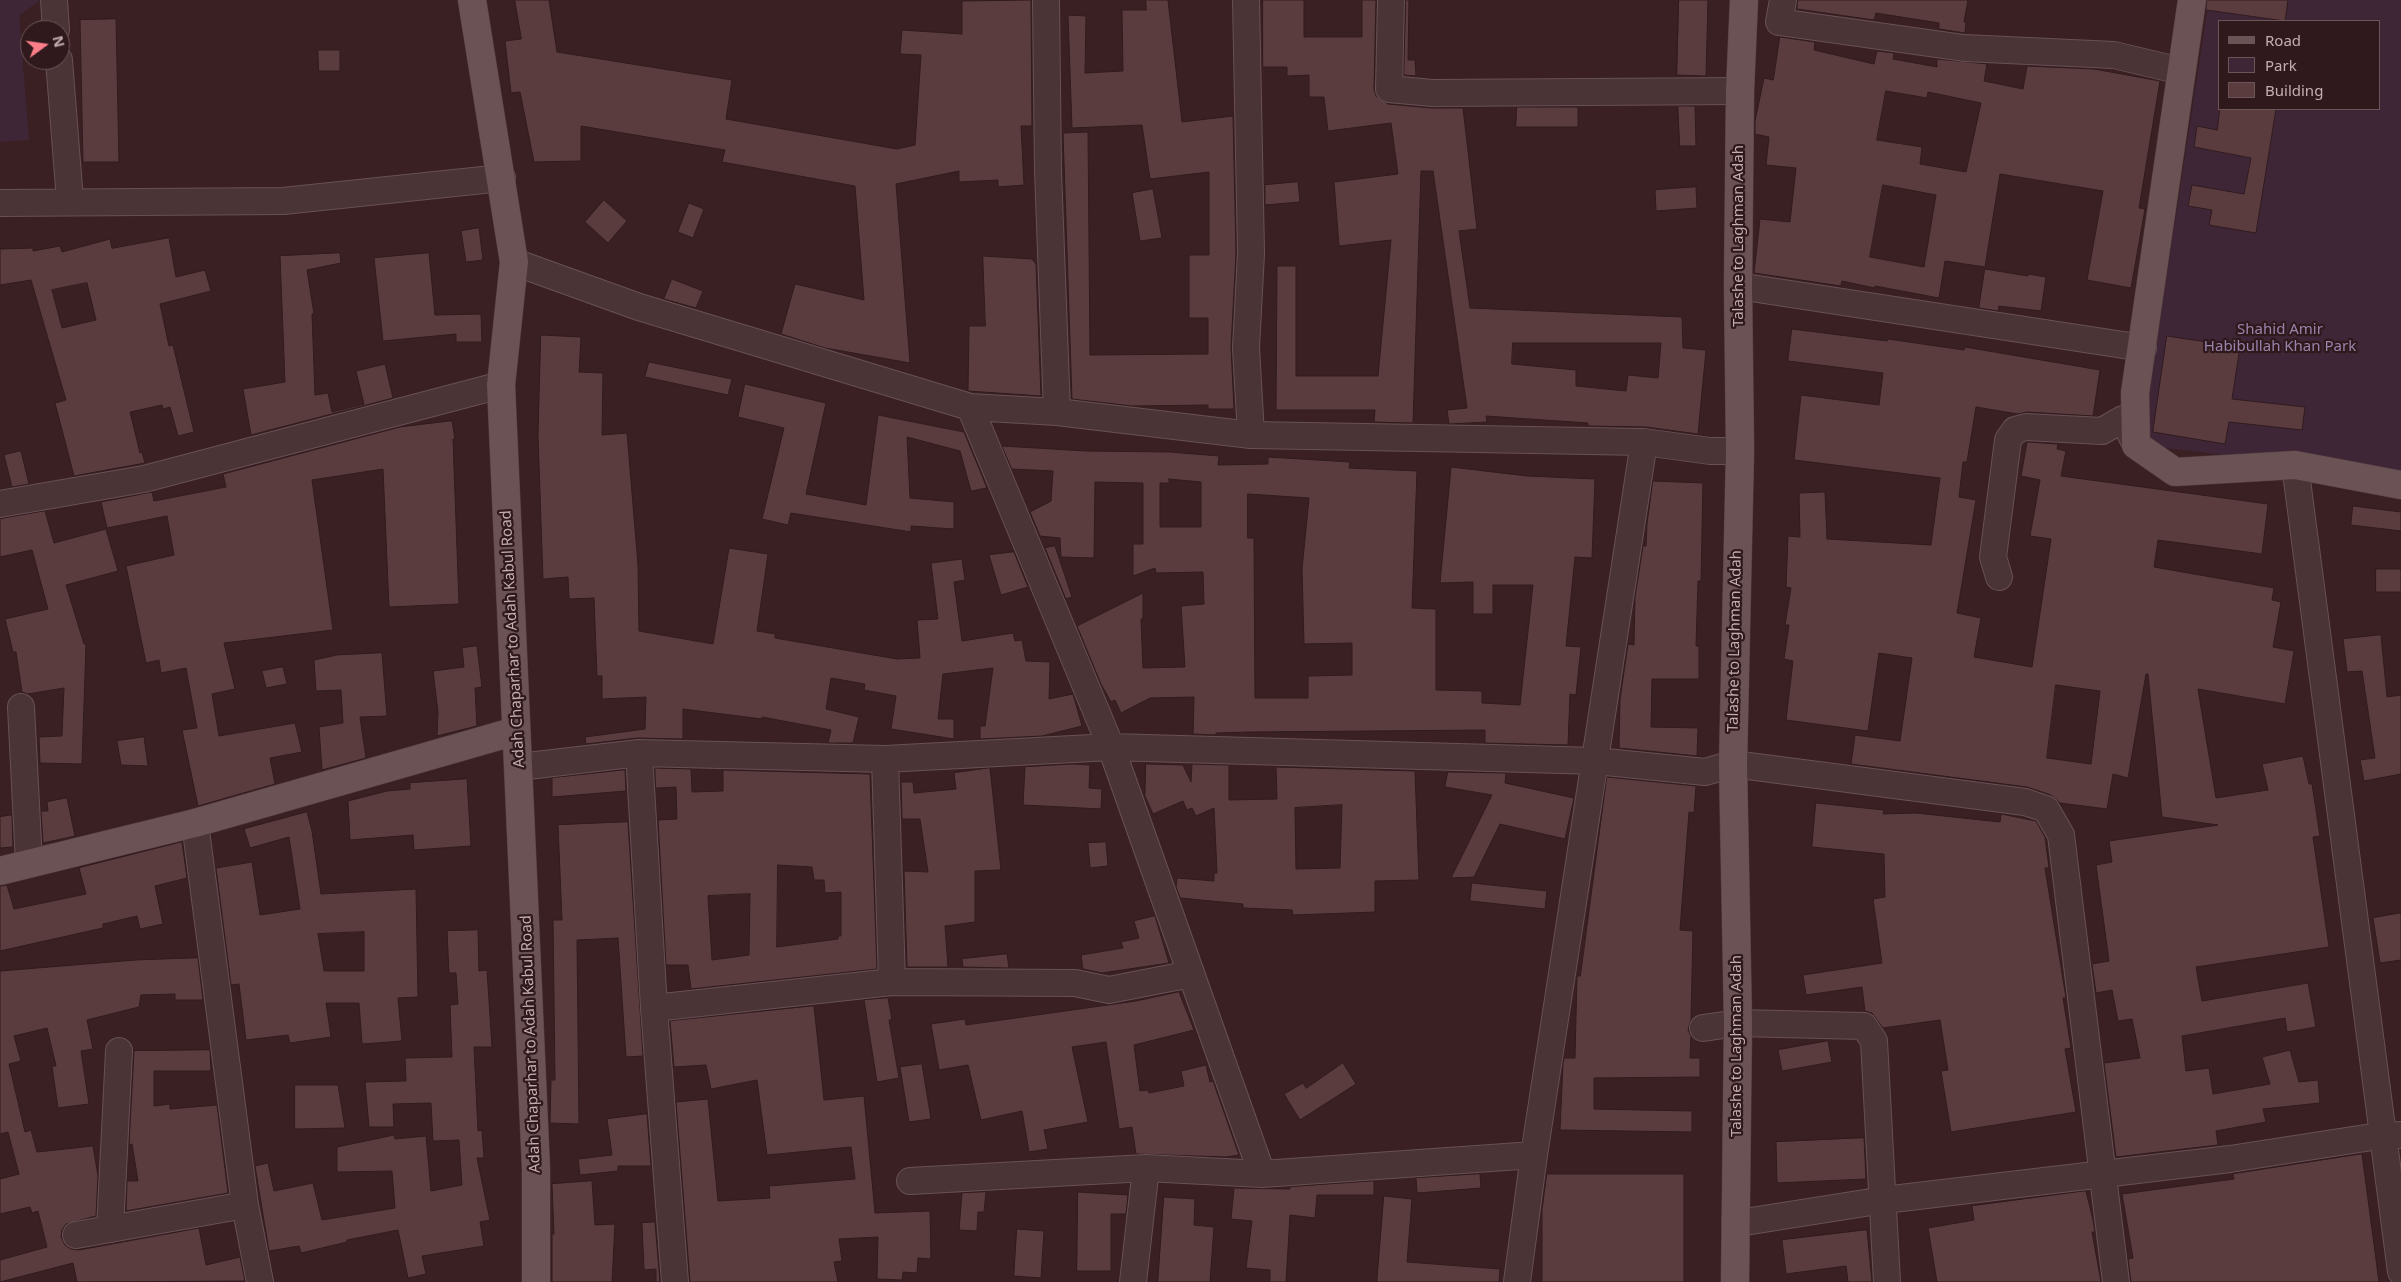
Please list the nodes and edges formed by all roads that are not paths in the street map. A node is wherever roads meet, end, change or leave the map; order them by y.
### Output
1 (54, 0) edge
2 (472, 0) edge
3 (1046, 0) edge
4 (1246, 0) edge
5 (1391, 0) edge
6 (1744, 0) edge
7 (1783, 0) edge
8 (2188, 1) edge
9 (55, 20) edge
10 (60, 70) edge
11 (2181, 71) junction
12 (1740, 91) junction
13 (502, 178) junction
14 (70, 201) junction
15 (0, 203) edge
16 (514, 262) junction
17 (1738, 286) junction
18 (2143, 348) junction
19 (501, 385) junction
20 (970, 407) junction
21 (1058, 412) junction
22 (1251, 435) junction
23 (1644, 442) junction
24 (2136, 445) junction
25 (1740, 451) junction
26 (2295, 465) junction
27 (2401, 484) edge
28 (0, 504) edge
29 (1999, 578) dead end
30 (20, 707) dead end
31 (516, 731) junction
32 (1111, 747) junction
33 (639, 753) junction
34 (885, 759) junction
35 (1596, 761) junction
36 (1733, 764) junction
37 (519, 767) junction
38 (195, 823) junction
39 (29, 864) junction
40 (0, 871) edge
41 (1191, 974) junction
42 (892, 982) junction
43 (654, 1008) junction
44 (1738, 1023) junction
45 (1703, 1028) dead end
46 (119, 1051) dead end
47 (2392, 1136) edge
48 (1534, 1154) junction
49 (1146, 1168) junction
50 (1262, 1174) junction
51 (2103, 1175) junction
52 (910, 1181) dead end
53 (1884, 1200) junction
54 (245, 1205) junction
55 (1735, 1221) junction
56 (110, 1229) junction
57 (76, 1235) dead end
58 (2401, 1272) edge
59 (260, 1282) edge
60 (536, 1282) edge
61 (675, 1282) edge
62 (1133, 1282) edge
63 (1517, 1282) edge
64 (1735, 1282) edge
65 (1887, 1282) edge
66 (2116, 1282) edge

1 - 9 street
2 - 13 main road, Adah Chaparhar to Adah Kabul Road
3 - 21 street
4 - 22 street
5 - 12 street
6 - 12 main road, Talashe to Laghman Adah
7 - 11 street
8 - 11 main road
10 - 14 street
11 - 18 main road
12 - 17 main road, Talashe to Laghman Adah
13 - 14 street
13 - 16 main road, Adah Chaparhar to Adah Kabul Road
14 - 15 street
16 - 19 main road, Adah Chaparhar to Adah Kabul Road
16 - 20 street
17 - 18 street
17 - 25 main road, Talashe to Laghman Adah
18 - 24 main road
19 - 28 street
19 - 31 main road, Adah Chaparhar to Adah Kabul Road
20 - 21 street
20 - 32 street
21 - 22 street
22 - 23 street
23 - 25 street
23 - 35 street
24 - 26 main road
24 - 29 street
25 - 36 main road, Talashe to Laghman Adah
26 - 27 main road
26 - 47 street
30 - 39 street
31 - 37 main road, Adah Chaparhar to Adah Kabul Road
31 - 38 main road
32 - 34 street
32 - 35 street
32 - 41 street
33 - 34 street
33 - 37 street
33 - 43 street
34 - 42 street
35 - 36 street
35 - 48 street
36 - 44 main road, Talashe to Laghman Adah
36 - 51 street
37 - 60 main road, Adah Chaparhar to Adah Kabul Road
38 - 39 main road
38 - 54 street
39 - 40 main road
41 - 42 street
41 - 50 street
42 - 43 street
43 - 61 street
44 - 45 street
44 - 53 street
44 - 55 main road, Talashe to Laghman Adah
46 - 56 street
47 - 51 street
47 - 58 street
48 - 50 street
48 - 63 street
49 - 50 street
49 - 52 street
49 - 62 street
51 - 53 street
51 - 66 street
53 - 55 street
53 - 65 street
54 - 56 street
54 - 59 street
55 - 64 main road, Talashe to Laghman Adah
56 - 57 street

